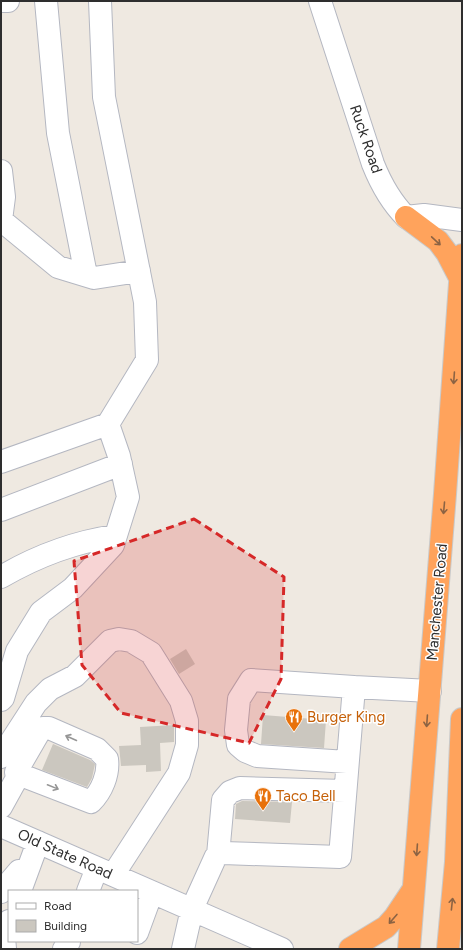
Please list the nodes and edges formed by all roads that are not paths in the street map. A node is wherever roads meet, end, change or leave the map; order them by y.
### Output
1 (1, 1) edge
2 (8, 1) edge
3 (46, 1) edge
4 (100, 1) edge
5 (320, 1) edge
6 (1, 171) edge
7 (406, 217) junction
8 (1, 220) edge
9 (462, 220) edge
10 (462, 255) edge
11 (139, 271) junction
12 (86, 275) junction
13 (460, 278) junction
14 (108, 424) junction
15 (1, 462) edge
16 (121, 464) junction
17 (1, 510) edge
18 (115, 536) junction
19 (1, 577) edge
20 (354, 687) junction
21 (430, 691) junction
22 (1, 700) edge
23 (462, 719) edge
24 (1, 757) edge
25 (348, 762) junction
26 (17, 778) dead end
27 (345, 791) junction
28 (1, 807) edge
29 (1, 826) edge
30 (38, 842) junction
31 (218, 855) junction
32 (105, 871) junction
33 (24, 881) edge
34 (414, 887) junction
35 (89, 890) edge
36 (1, 892) edge
37 (152, 892) junction
38 (192, 909) junction
39 (8, 924) edge
40 (138, 930) edge
41 (5, 949) edge
42 (183, 949) edge
43 (282, 949) edge
44 (350, 949) edge
45 (409, 949) edge
46 (448, 949) edge

1 - 2 street
3 - 12 street
4 - 11 street
5 - 7 street, Ruck Road
6 - 8 street
7 - 9 street
7 -> 13 highway
8 - 12 street
10 - 13 highway, Manchester Road
11 - 12 street
11 - 14 street
13 -> 21 highway, Manchester Road
14 - 15 street
14 - 16 street
16 - 17 street
16 - 18 street
18 - 19 street
18 - 22 street
20 - 21 street
20 - 25 street
20 - 25 street
21 -> 34 highway, Manchester Road
46 -> 23 highway
24 - 32 street
25 - 27 street
26 - 28 street
27 - 31 street
27 - 31 street
29 - 30 street, Old State Road
30 - 32 street, Old State Road
30 - 33 street
31 - 38 street
32 - 35 street
32 - 37 street, Old State Road
33 - 36 street
34 -> 44 highway
34 - 45 highway, Manchester Road
37 - 38 street, Old State Road
37 - 40 street
38 - 42 street
38 - 43 street, Old State Road
39 - 41 street

